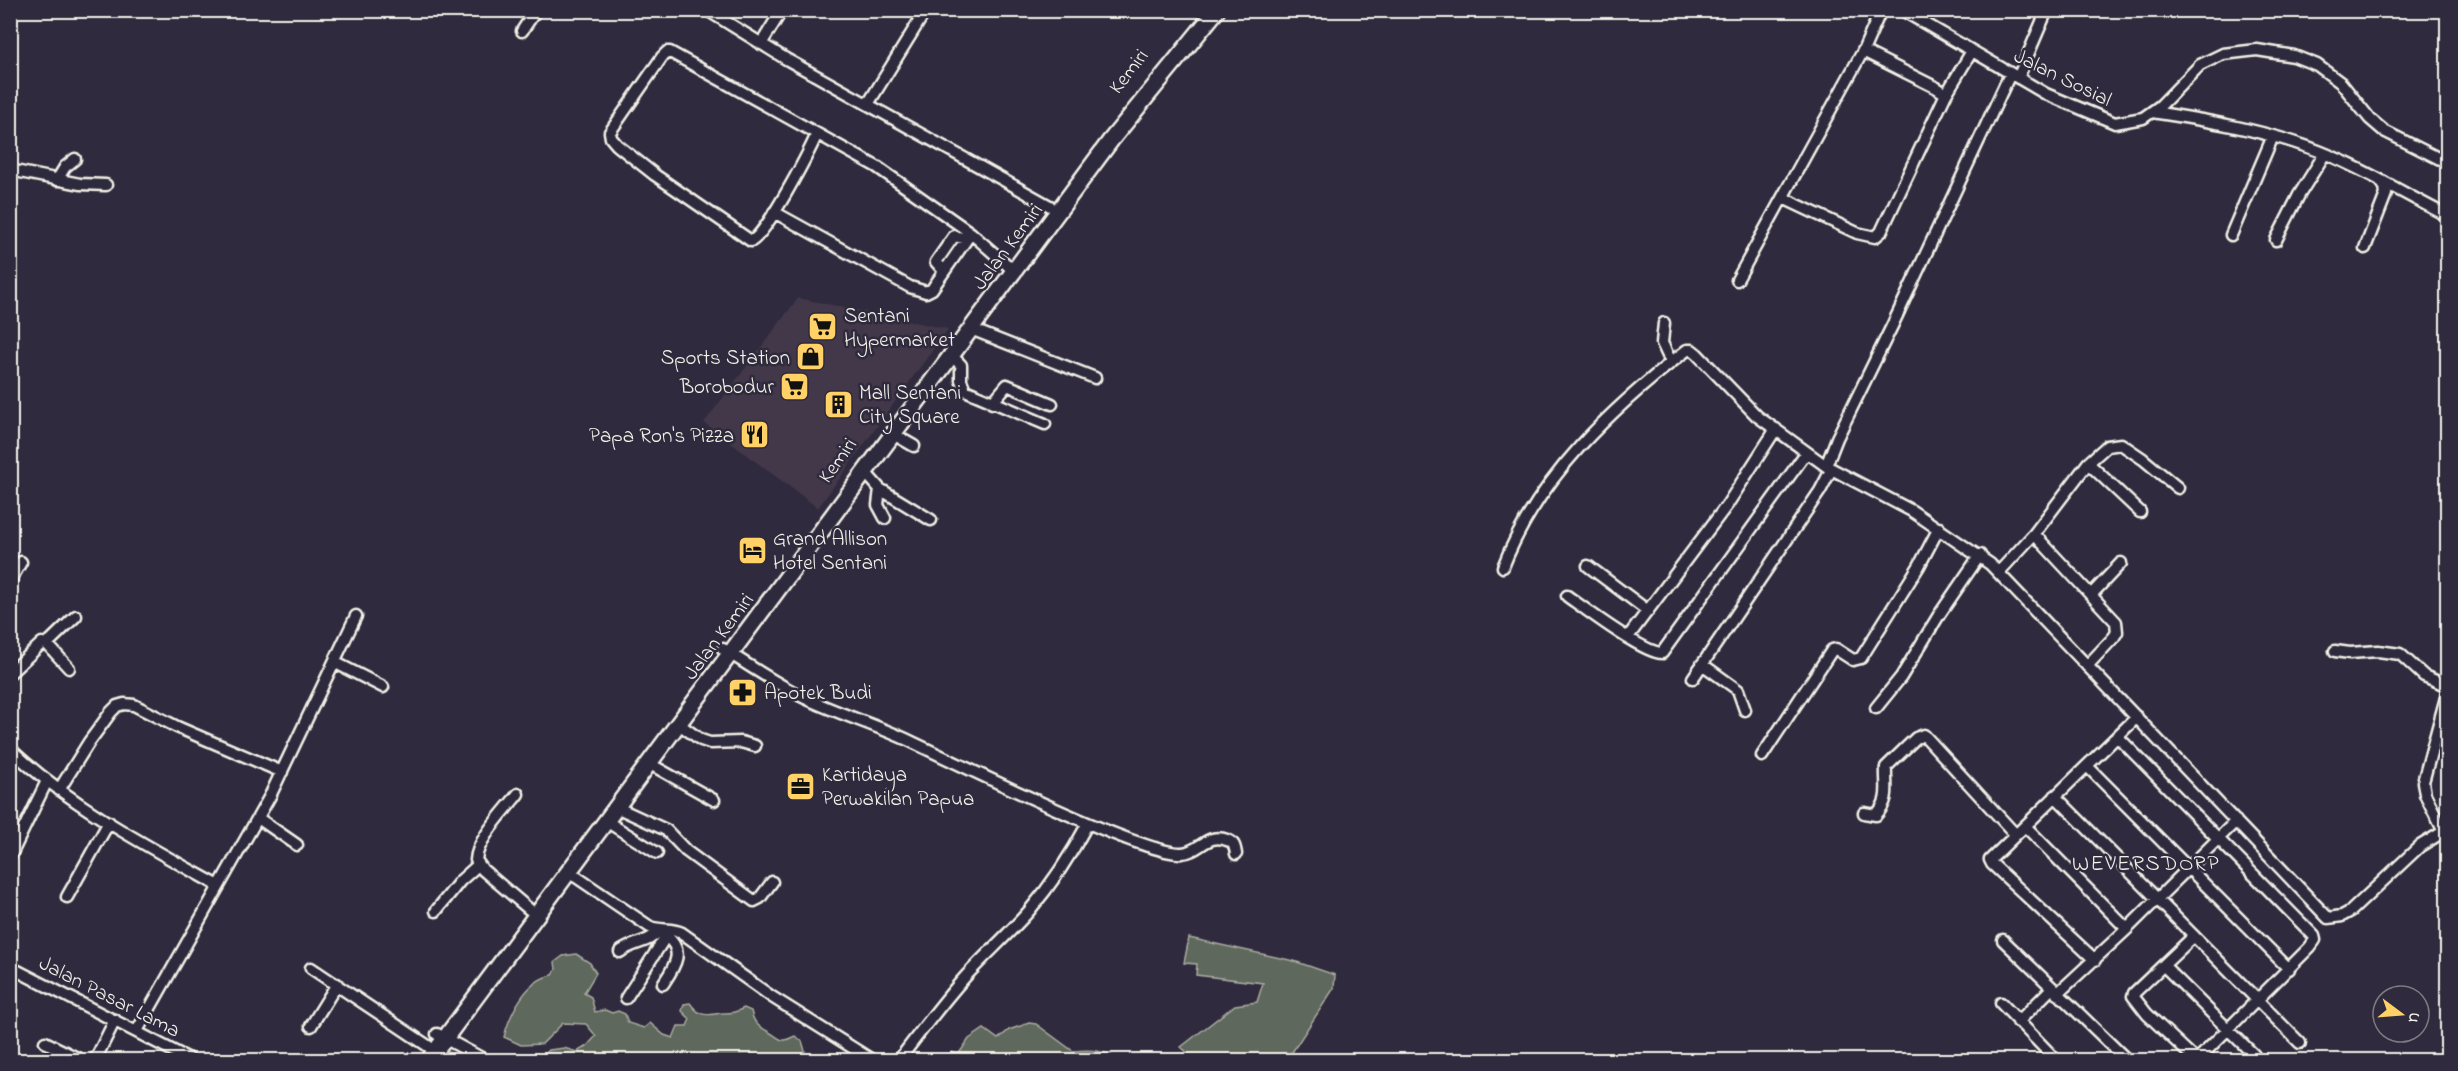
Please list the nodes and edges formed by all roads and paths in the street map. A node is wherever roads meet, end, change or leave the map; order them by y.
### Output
1 (536, 10) edge
2 (707, 10) edge
3 (782, 10) edge
4 (926, 10) edge
5 (1205, 10) edge
6 (1217, 10) edge
7 (1881, 10) edge
8 (1902, 10) edge
9 (2047, 10) edge
10 (522, 31) dead end
11 (762, 44) junction
12 (1863, 51) junction
13 (1972, 51) junction
14 (2014, 76) junction
15 (1945, 96) junction
16 (868, 104) junction
17 (2152, 112) junction
18 (817, 134) junction
19 (2273, 136) junction
20 (2324, 154) junction
21 (75, 159) dead end
22 (2448, 163) edge
23 (10, 170) edge
24 (57, 180) junction
25 (2379, 180) junction
26 (105, 185) dead end
27 (1783, 198) junction
28 (1050, 206) junction
29 (774, 212) junction
30 (2448, 216) edge
31 (2231, 235) dead end
32 (969, 236) junction
33 (2276, 240) dead end
34 (2365, 248) dead end
35 (1011, 267) junction
36 (1737, 280) dead end
37 (1664, 323) dead end
38 (971, 329) junction
39 (951, 355) junction
40 (1671, 362) junction
41 (1095, 378) dead end
42 (992, 403) junction
43 (1052, 404) dead end
44 (1045, 424) dead end
45 (1776, 429) junction
46 (893, 434) junction
47 (914, 446) dead end
48 (1806, 453) junction
49 (2088, 463) junction
50 (1828, 468) junction
51 (865, 472) junction
52 (2178, 488) dead end
53 (880, 489) junction
54 (2140, 512) dead end
55 (885, 518) dead end
56 (930, 520) dead end
57 (1939, 528) junction
58 (2034, 534) junction
59 (1980, 555) junction
60 (21, 562) dead end
61 (2121, 563) dead end
62 (1588, 566) dead end
63 (1503, 567) dead end
64 (1999, 572) junction
65 (10, 581) edge
66 (2091, 595) junction
67 (1567, 596) dead end
68 (1648, 611) junction
69 (76, 616) dead end
70 (356, 616) dead end
71 (1628, 637) junction
72 (46, 644) junction
73 (727, 651) junction
74 (2335, 651) dead end
75 (334, 662) junction
76 (1702, 664) junction
77 (2087, 666) junction
78 (69, 668) dead end
79 (10, 673) edge
80 (1693, 678) dead end
81 (383, 687) dead end
82 (2448, 688) edge
83 (1875, 708) dead end
84 (1745, 711) dead end
85 (2137, 717) junction
86 (679, 724) junction
87 (2117, 736) junction
88 (755, 746) dead end
89 (10, 749) edge
90 (1762, 756) dead end
91 (650, 764) junction
92 (2087, 766) junction
93 (282, 772) junction
94 (47, 781) junction
95 (60, 790) junction
96 (518, 794) dead end
97 (2055, 796) junction
98 (714, 800) dead end
99 (618, 801) junction
100 (1864, 813) dead end
101 (258, 818) junction
102 (606, 821) junction
103 (2236, 821) junction
104 (109, 822) junction
105 (1088, 823) junction
106 (2025, 826) junction
107 (2445, 829) edge
108 (2015, 834) junction
109 (2219, 838) junction
110 (297, 844) dead end
111 (657, 853) dead end
112 (1236, 854) dead end
113 (10, 857) edge
114 (478, 865) junction
115 (2189, 869) junction
116 (569, 872) junction
117 (772, 882) dead end
118 (219, 886) junction
119 (67, 897) dead end
120 (2157, 899) junction
121 (530, 910) junction
122 (436, 911) dead end
123 (2127, 929) junction
124 (665, 932) junction
125 (2194, 936) junction
126 (2003, 940) dead end
127 (620, 952) dead end
128 (2095, 960) junction
129 (2164, 966) junction
130 (10, 967) edge
131 (311, 968) dead end
132 (2289, 969) junction
133 (337, 984) junction
134 (663, 984) dead end
135 (2054, 991) junction
136 (626, 998) dead end
137 (2258, 1000) junction
138 (2001, 1003) dead end
139 (115, 1020) junction
140 (2019, 1022) junction
141 (311, 1026) dead end
142 (2228, 1029) junction
143 (137, 1032) junction
144 (45, 1042) dead end
145 (2300, 1043) dead end
146 (435, 1045) edge
147 (2254, 1055) dead end
148 (170, 1056) edge
149 (81, 1060) edge
150 (95, 1060) edge
151 (190, 1060) edge
152 (418, 1060) edge
153 (485, 1060) edge
154 (872, 1060) edge
155 (899, 1060) edge
156 (2056, 1060) edge
157 (2127, 1060) edge
158 (2196, 1060) edge

1 - 10 street
2 - 11 street
3 - 11 street
4 - 16 street
5 - 28 highway, Kemiri
6 - 35 highway, Jalan Kemiri
7 - 12 street
8 - 13 street, Jalan Sosial
9 - 14 street
11 - 16 street
12 - 15 street
12 - 27 street
13 - 14 street, Jalan Sosial
13 - 15 street
14 - 17 street, Jalan Sosial
14 - 50 street
15 - 27 street
16 - 28 street
17 - 19 street
17 - 22 street, Jalan Sosial
18 - 29 street
18 - 29 street
18 - 32 street
19 - 20 street
19 - 31 street
20 - 25 street
20 - 33 street
21 - 24 street
23 - 24 street
24 - 26 street
25 - 30 street
25 - 34 street
27 - 36 street
28 - 35 highway, Kemiri
29 - 32 street
32 - 35 street
35 - 38 highway, Jalan Kemiri
35 - 73 highway, Kemiri
37 - 40 street
38 - 39 highway, Jalan Kemiri
38 - 41 street
39 - 42 street
39 - 46 highway, Jalan Kemiri
40 - 45 street
40 - 63 street
42 - 43 street
42 - 44 street
45 - 48 street
45 - 68 street
46 - 47 street
46 - 51 highway, Jalan Kemiri
48 - 50 street
48 - 71 street
49 - 52 street
49 - 54 street
49 - 58 street
50 - 57 street
50 - 76 street
51 - 53 street
51 - 73 highway, Jalan Kemiri
53 - 55 street
53 - 56 street
57 - 59 street
57 - 90 street
58 - 64 street
58 - 66 street
59 - 64 street
59 - 83 street
60 - 65 street
61 - 66 street
62 - 68 street
64 - 77 street
66 - 77 street
67 - 71 street
68 - 71 street
69 - 72 street
70 - 75 street
72 - 78 street
72 - 79 street
73 - 86 highway, Jalan Kemiri
73 - 99 highway, Kemiri
73 - 105 street
74 - 82 street
75 - 81 street
75 - 93 street
76 - 80 street
76 - 84 street
77 - 85 street
82 - 107 street
85 - 87 street
85 - 103 street
86 - 88 street
86 - 91 highway, Jalan Kemiri
87 - 92 street
87 - 109 street
89 - 94 street
91 - 98 street
91 - 99 highway, Jalan Kemiri
92 - 97 street
92 - 115 street
93 - 95 street
93 - 101 street
94 - 95 street
94 - 113 street
95 - 104 street
96 - 114 street
97 - 106 street
97 - 120 street
99 - 102 highway, Jalan Kemiri
99 - 117 street
99 - 121 highway, Jalan Kemiri
100 - 108 street
101 - 110 street
101 - 118 street
102 - 111 street
102 - 116 highway, Jalan Kemiri
103 - 107 street
103 - 109 street
104 - 118 street
104 - 119 street
105 - 112 street
105 - 155 street
106 - 108 street
106 - 123 street
108 - 128 street
109 - 115 street
109 - 132 street
114 - 121 street
114 - 122 street
115 - 120 street
115 - 132 street
116 - 124 street
116 - 146 highway, Jalan Kemiri
118 - 143 street
120 - 123 street
120 - 125 street
121 - 146 highway, Jalan Kemiri
123 - 128 street
124 - 127 street
124 - 134 street
124 - 136 street
124 - 154 street
125 - 129 street
125 - 137 street
126 - 135 street
128 - 135 street
129 - 142 street
129 - 158 street
130 - 139 street, Jalan Pasar Lama
131 - 133 street
132 - 137 street
133 - 141 street
133 - 146 street
135 - 140 street
135 - 157 street
137 - 142 street
137 - 145 street
138 - 140 street
139 - 143 street, Jalan Pasar Lama
139 - 150 street
140 - 156 street
142 - 147 street
142 - 158 street
143 - 148 street, Jalan Pasar Lama
144 - 149 street
146 - 152 highway, Jalan Kemiri
146 - 153 street
148 - 151 street, Jalan Pasar Lama

